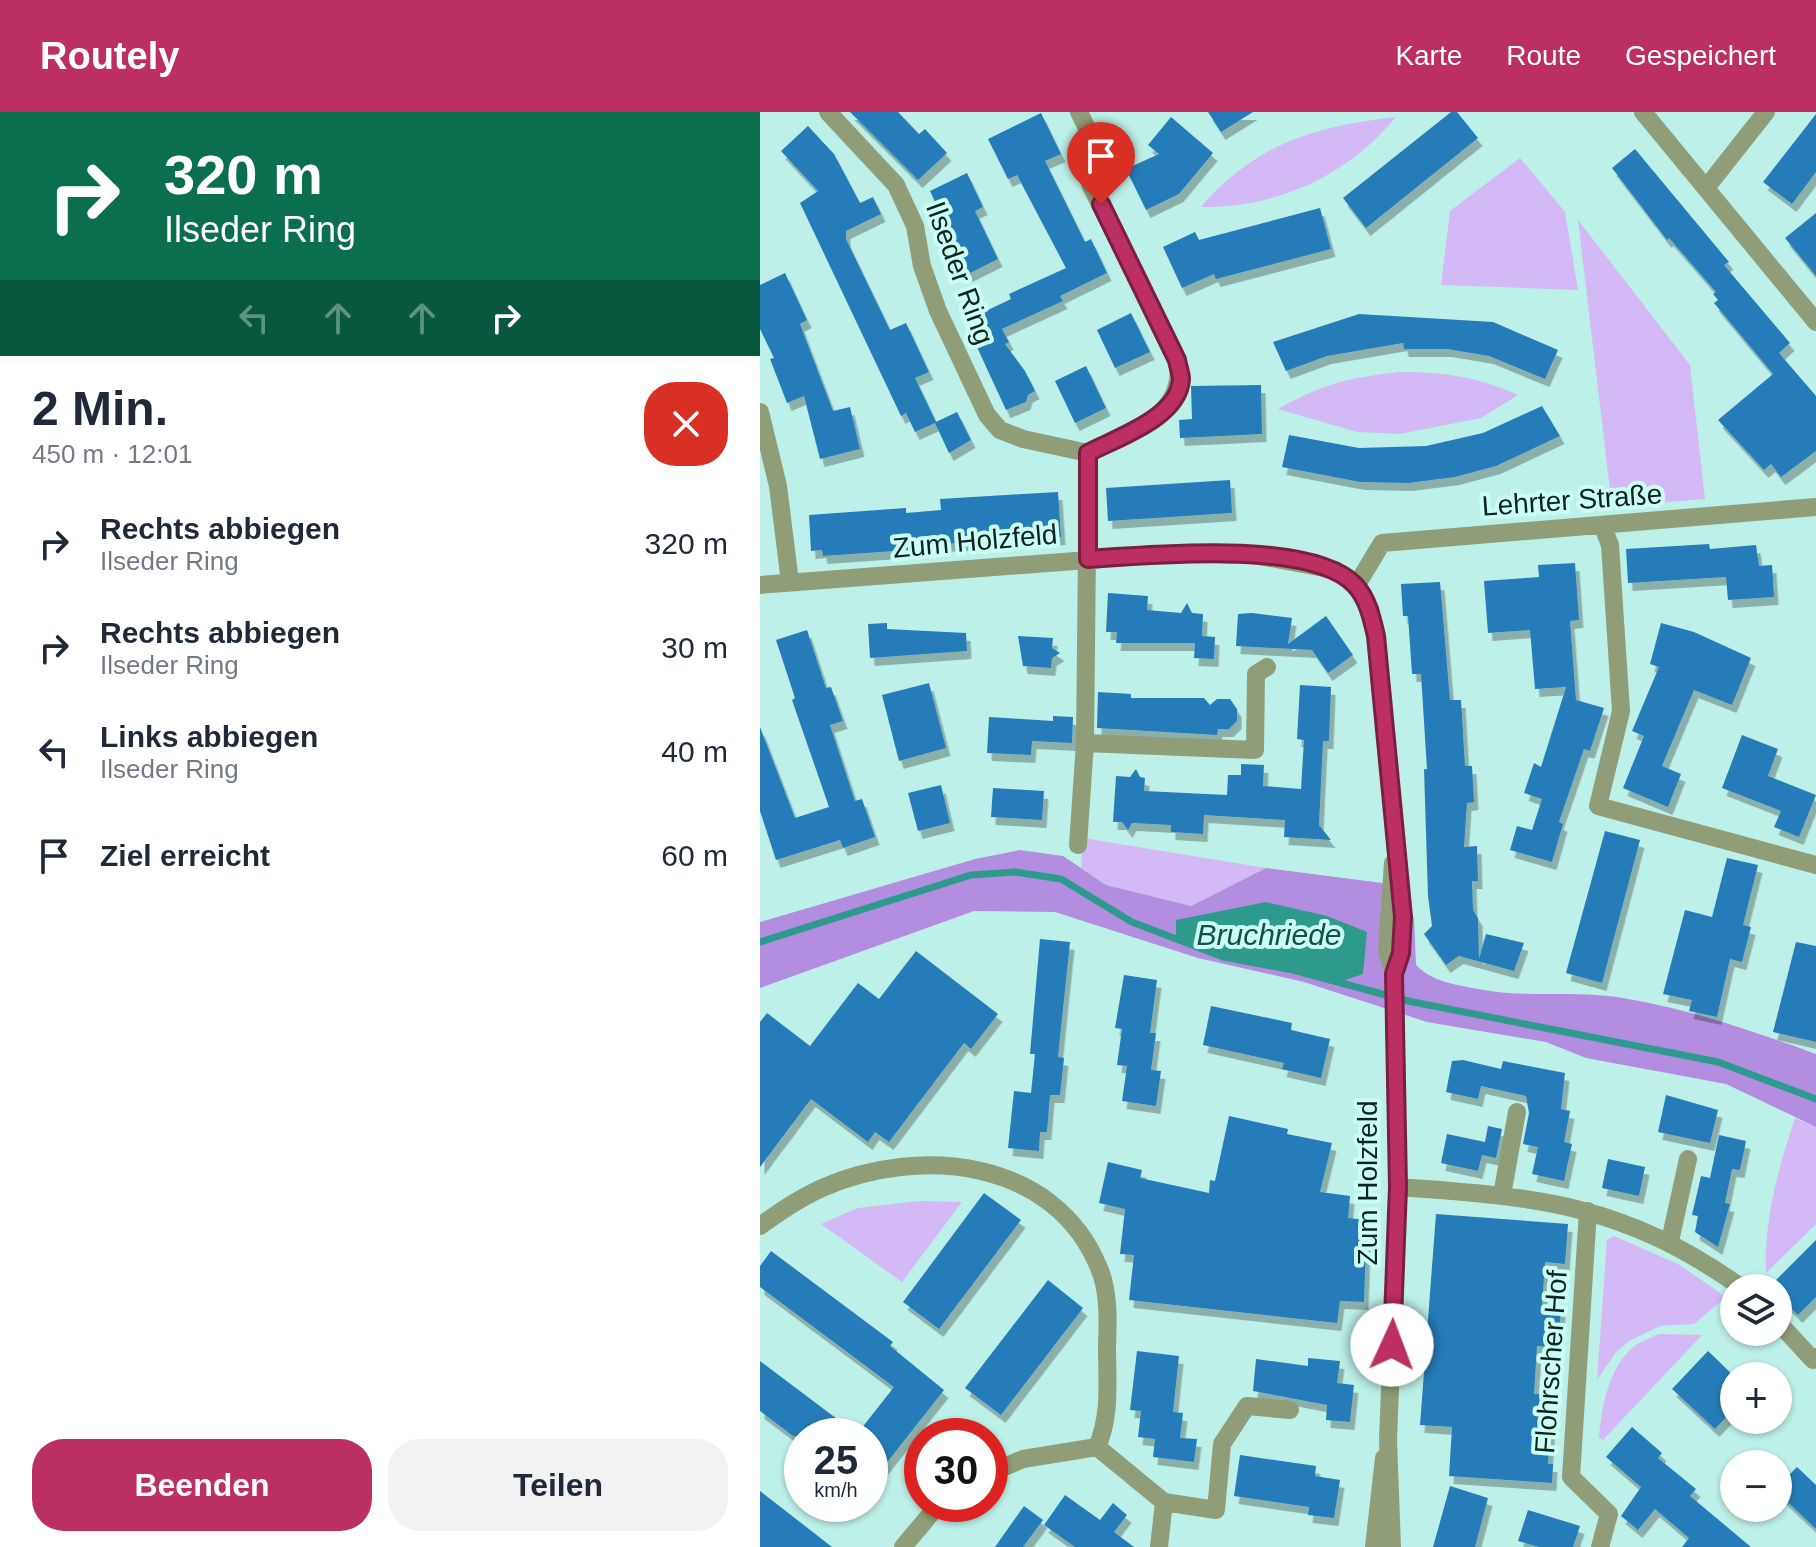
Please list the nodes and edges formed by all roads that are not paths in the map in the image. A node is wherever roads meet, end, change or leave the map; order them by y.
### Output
1 (828, 112) edge
2 (1079, 112) edge
3 (1643, 112) edge
4 (1766, 112) edge
5 (1706, 188) junction
6 (1816, 322) edge
7 (760, 412) edge
8 (1088, 453) junction
9 (1816, 507) edge
10 (1603, 527) junction
11 (1088, 559) junction
12 (790, 582) junction
13 (760, 585) edge
14 (1356, 586) junction
15 (1267, 667) dead end
16 (1085, 743) junction
17 (1078, 845) dead end
18 (1816, 865) edge
19 (1517, 1112) dead end
20 (1688, 1159) dead end
21 (1398, 1187) junction
22 (1502, 1195) junction
23 (1588, 1211) junction
24 (760, 1226) edge
25 (1670, 1241) junction
26 (1721, 1274) edge
27 (1792, 1337) edge
28 (1816, 1357) edge
29 (1290, 1410) dead end
30 (1388, 1440) junction
31 (1097, 1447) junction
32 (1008, 1465) edge
33 (1164, 1502) junction
34 (921, 1522) edge
35 (903, 1547) edge
36 (1159, 1547) edge
37 (1374, 1547) edge
38 (1392, 1547) edge
39 (1600, 1547) edge

1 - 8 street, Ilseder Ring
2 - 8 street
3 - 5 street
4 - 5 street
5 - 6 street
7 - 12 street
8 - 11 street
9 - 10 street, Lehrter Straße
10 - 14 street, Lehrter Straße
10 - 18 street
11 - 12 street, Zum Holzfeld
11 - 14 street, Zum Holzfeld
11 - 16 street
12 - 13 street, Zum Holzfeld
14 - 21 street, Zum Holzfeld
15 - 16 street
16 - 17 street
19 - 22 street
20 - 25 street
21 - 22 street
21 - 30 street, Zum Holzfeld
22 - 23 street
23 - 25 street
23 - 39 street, Flohrscher Hof
24 - 31 street
25 - 26 street
27 - 28 street
29 - 33 street
30 - 37 street, Zum Holzfeld
30 - 38 street, Zum Holzfeld
31 - 32 street
31 - 33 street
33 - 36 street
34 - 35 street

